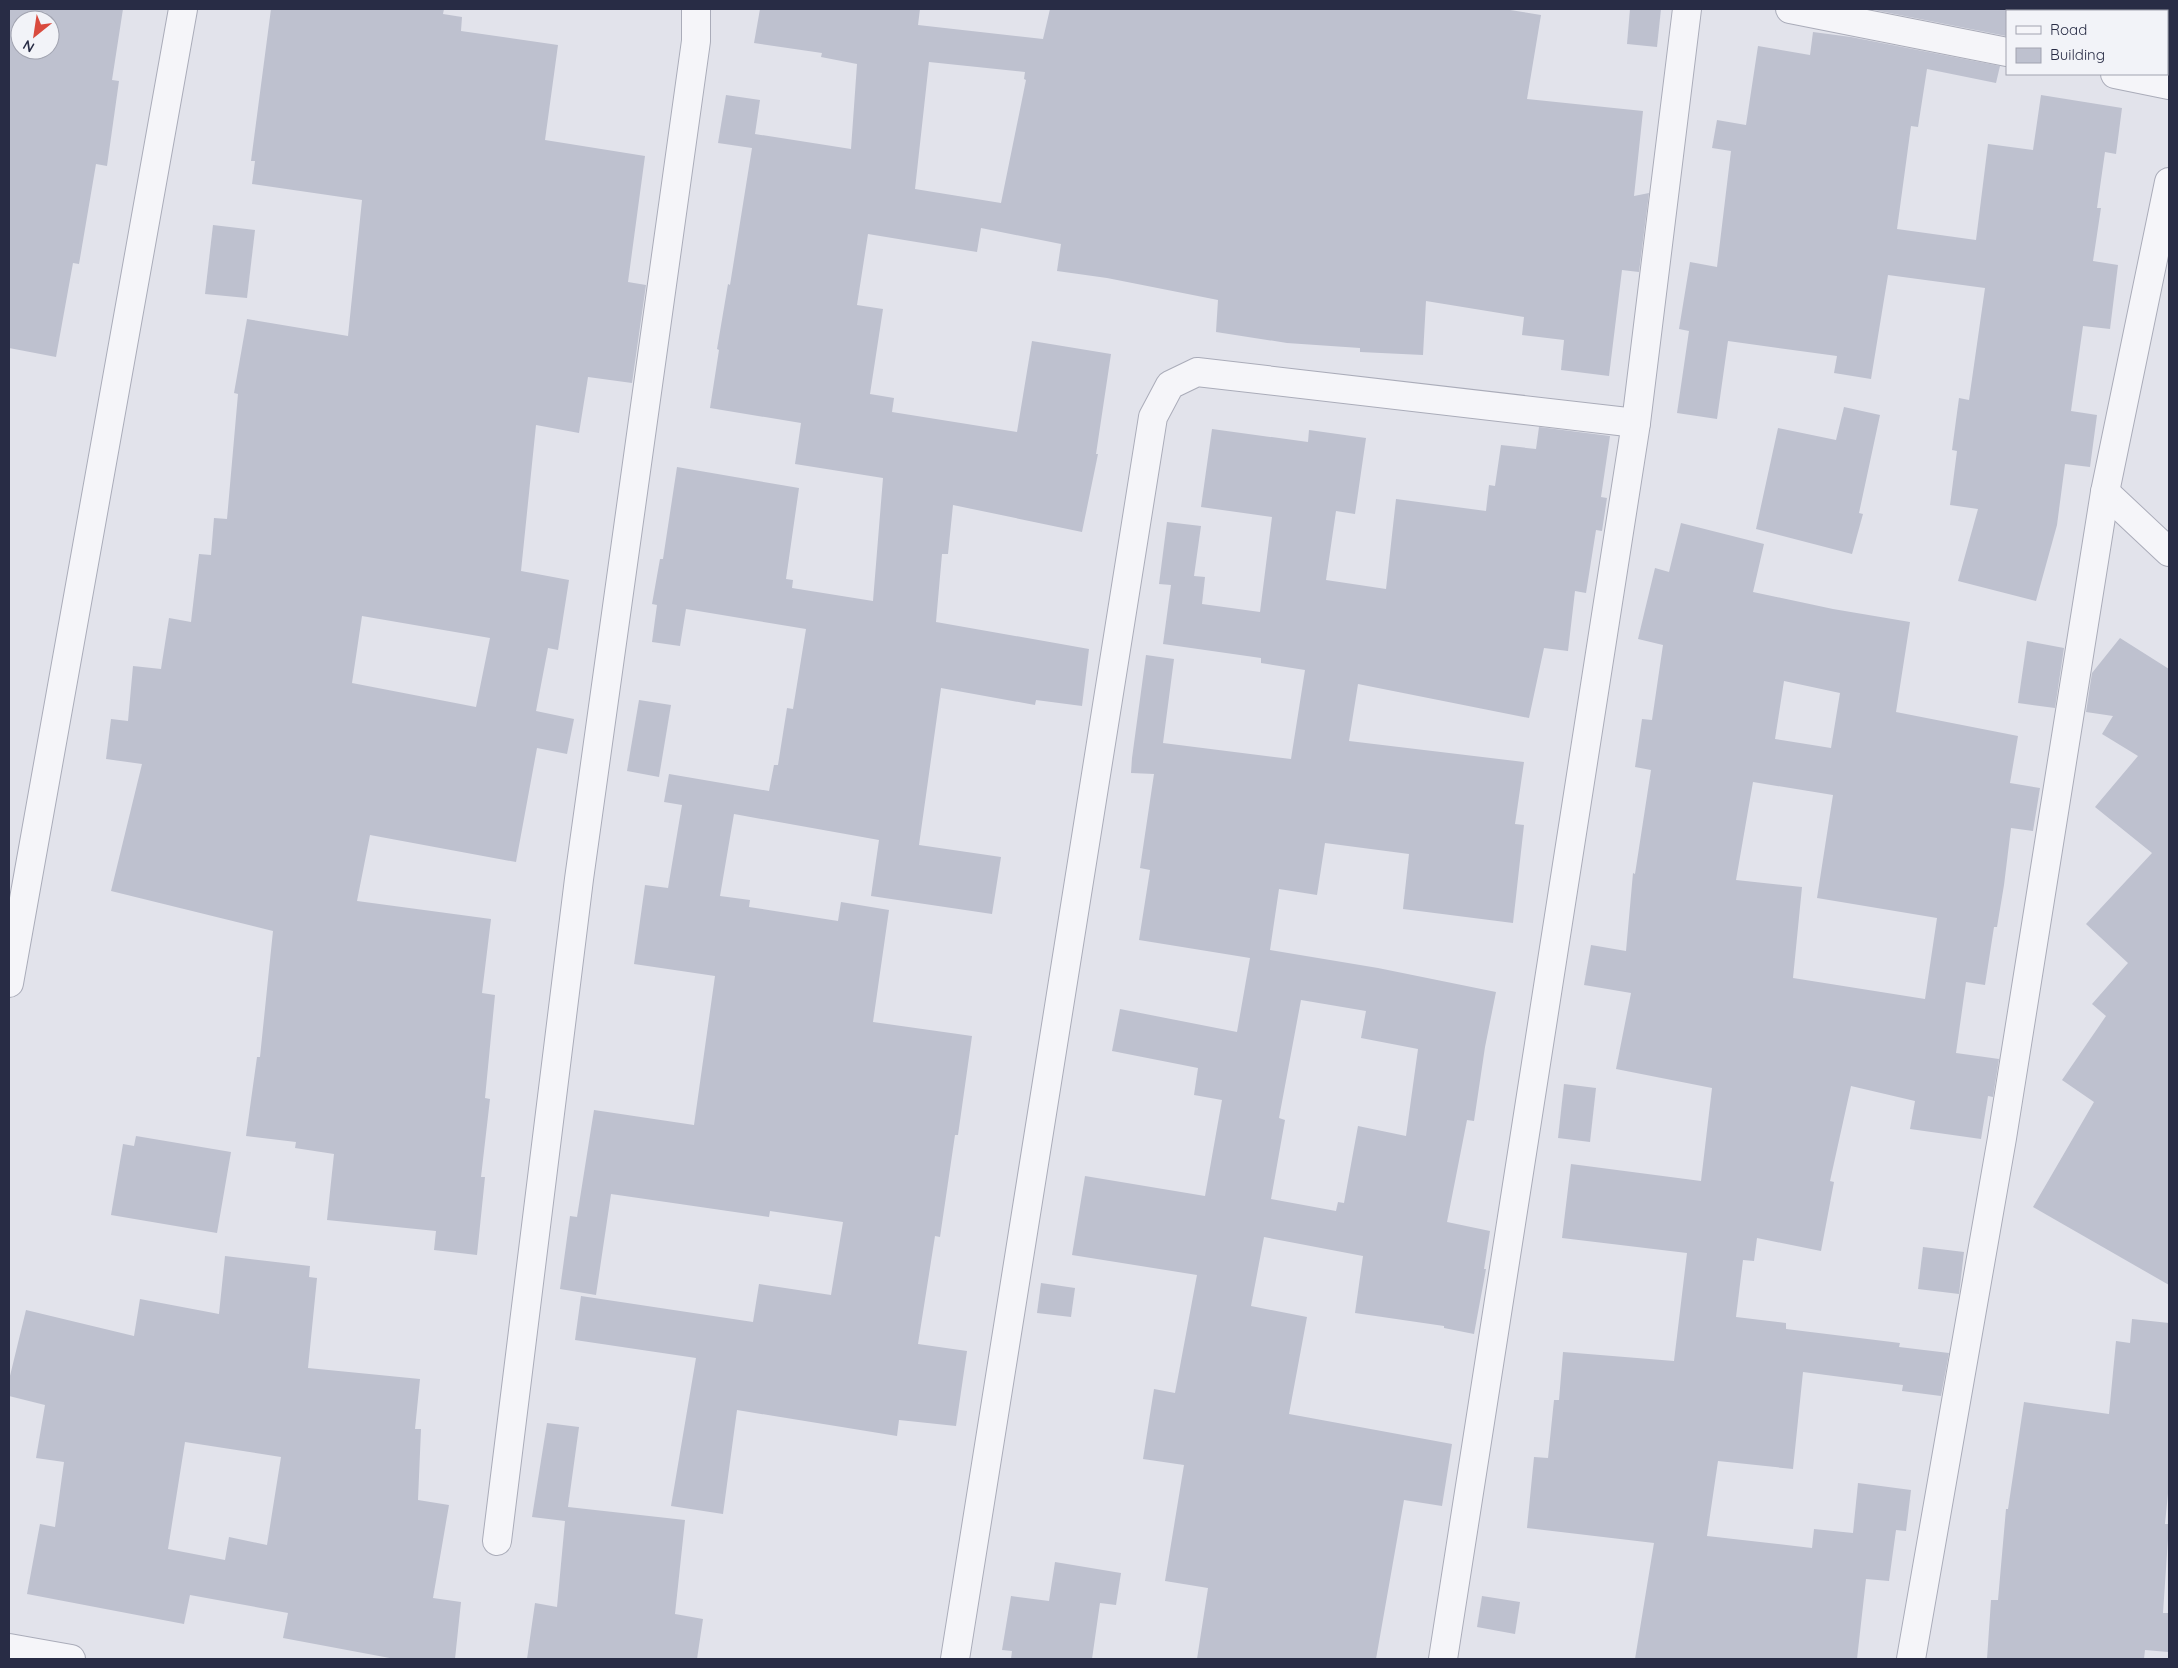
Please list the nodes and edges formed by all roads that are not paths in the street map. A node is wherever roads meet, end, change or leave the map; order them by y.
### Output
1 (183, 9) edge
2 (696, 9) edge
3 (1687, 9) edge
4 (1790, 9) edge
5 (2006, 52) edge
6 (2120, 75) edge
7 (2169, 85) edge
8 (2169, 182) edge
9 (1636, 423) junction
10 (2105, 492) junction
11 (2169, 552) edge
12 (9, 983) edge
13 (498, 1541) dead end
14 (9, 1648) edge
15 (71, 1659) edge
16 (955, 1659) edge
17 (1443, 1659) edge
18 (1911, 1659) edge

1 - 12 street
2 - 13 street
3 - 9 street
4 - 5 street
6 - 7 street
8 - 10 street
9 - 16 street
9 - 17 street
10 - 11 street
10 - 18 street
14 - 15 street

